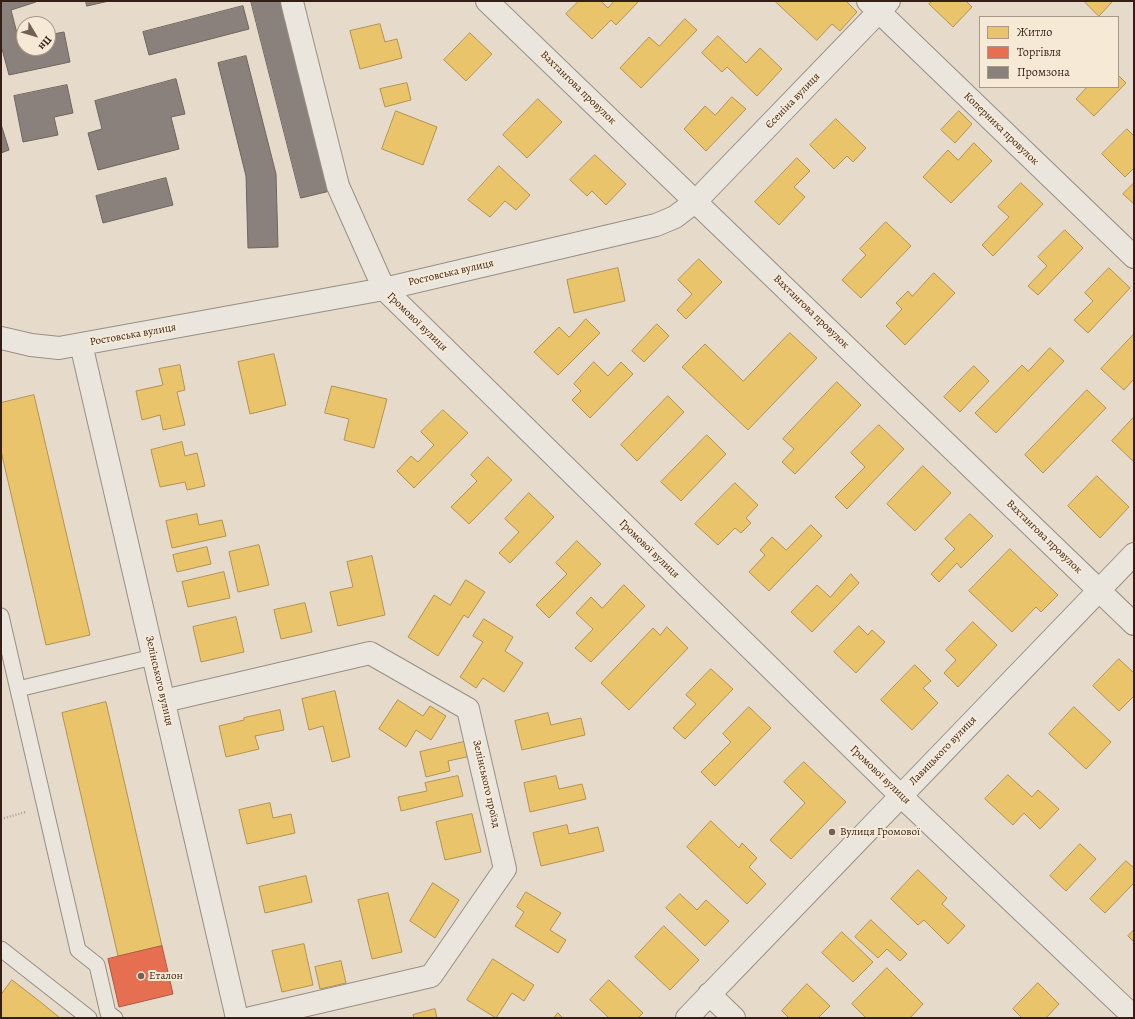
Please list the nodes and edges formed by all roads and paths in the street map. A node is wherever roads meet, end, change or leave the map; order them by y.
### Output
1 (292, 1) edge
2 (488, 1) edge
3 (879, 5) edge
4 (696, 201) junction
5 (1134, 257) edge
6 (384, 289) junction
7 (1, 338) edge
8 (81, 344) junction
9 (1134, 554) edge
10 (1098, 590) junction
11 (1, 616) edge
12 (1134, 624) edge
13 (153, 657) junction
14 (18, 689) junction
15 (164, 701) junction
16 (900, 795) junction
17 (45, 806) junction
18 (1, 819) edge
19 (1, 949) edge
20 (709, 994) junction
21 (1134, 1017) edge
22 (90, 1018) edge
23 (115, 1018) edge
24 (237, 1018) edge
25 (252, 1018) edge
26 (687, 1018) edge
27 (734, 1018) edge

1 - 6 street, Громової вулиця
2 - 4 street, Вахтангова провулок
3 - 4 street, Єсеніна вулиця
3 - 5 street, Коперника провулок
4 - 6 street, Ростовська вулиця
4 - 10 street, Вахтангова провулок
6 - 8 street, Ростовська вулиця
6 - 16 street, Громової вулиця
7 - 8 street, Ростовська вулиця
8 - 13 street, Зелінського вулиця
9 - 10 street, Лавицького вулиця
10 - 12 street, Вахтангова провулок
10 - 16 street, Лавицького вулиця
11 - 14 lane
13 - 14 lane
13 - 15 street, Зелінського вулиця
14 - 17 lane
15 - 24 street, Зелінського вулиця
15 - 25 street, Зелінського проїзд
16 - 20 street, Лавицького вулиця
16 - 21 street, Громової вулиця
17 - 18 path
17 - 23 lane
19 - 22 lane
20 - 26 street, Лавицького вулиця
20 - 27 street

